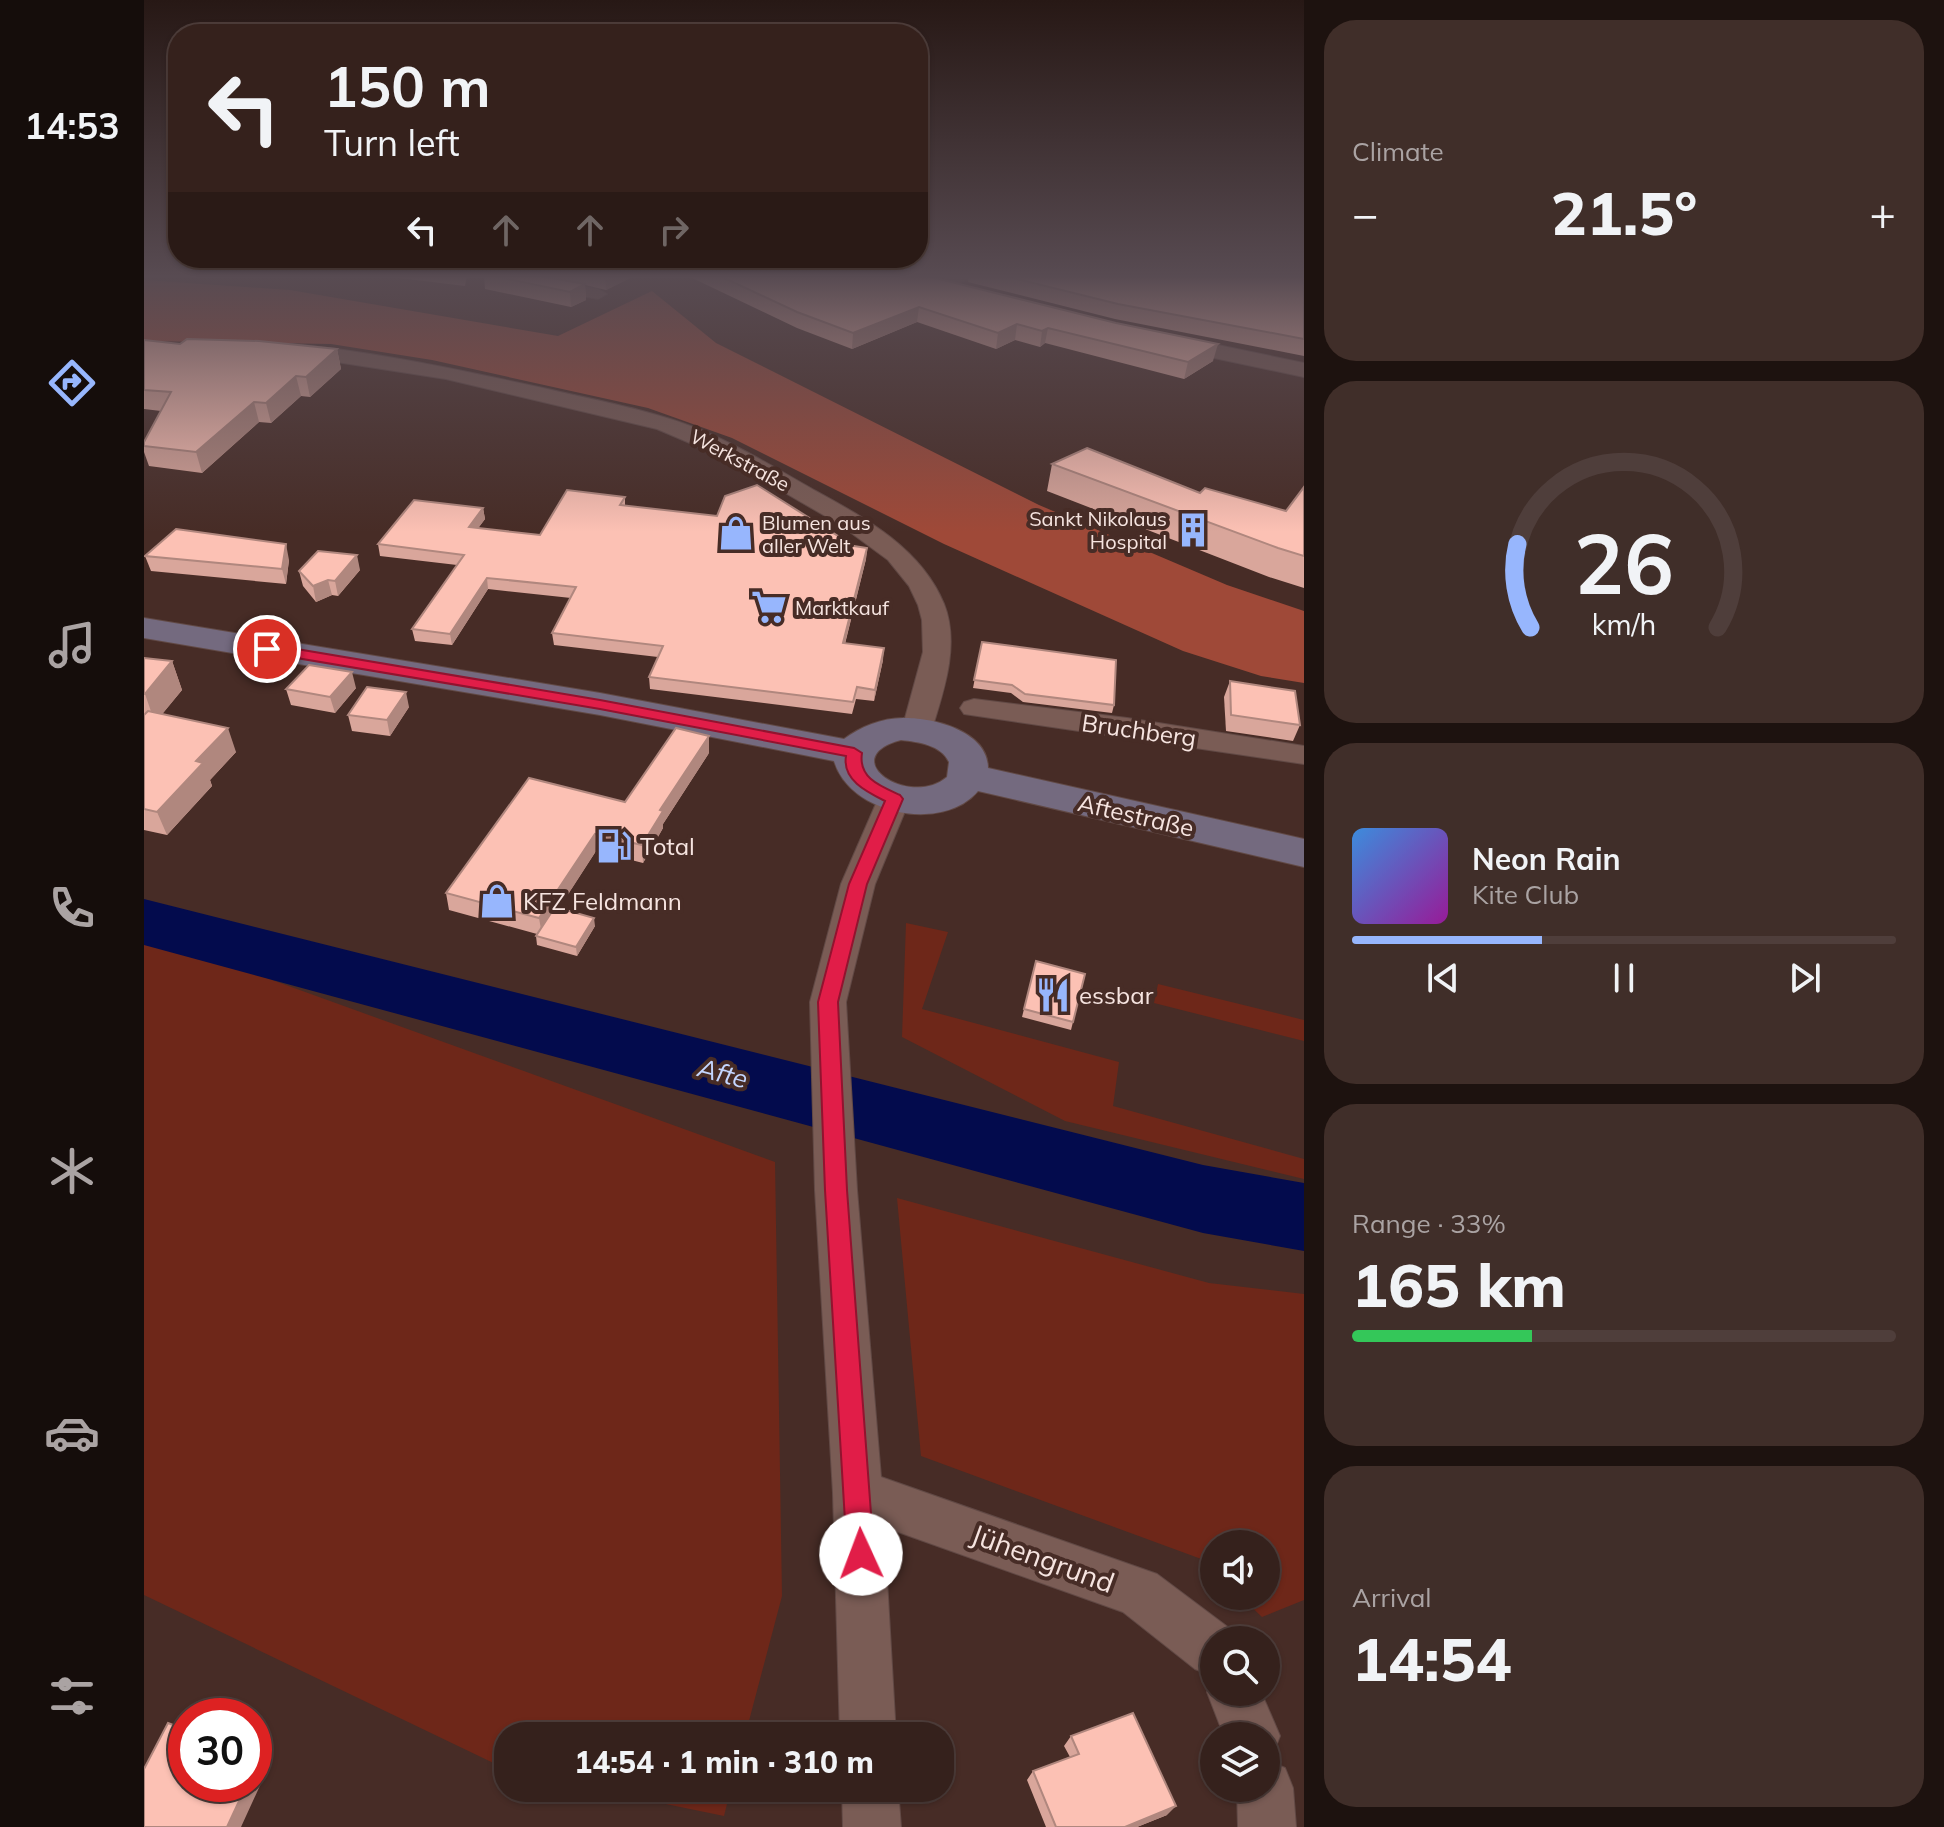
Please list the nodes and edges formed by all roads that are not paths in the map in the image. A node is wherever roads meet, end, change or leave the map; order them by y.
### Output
1 (383, 361) edge
2 (1263, 361) edge
3 (1304, 370) edge
4 (144, 628) edge
5 (974, 708) dead end
6 (917, 729) junction
7 (854, 753) junction
8 (1304, 755) edge
9 (968, 776) junction
10 (894, 799) junction
11 (1304, 853) edge
12 (858, 1493) junction
13 (1200, 1639) edge
14 (867, 1722) edge
15 (871, 1802) edge
16 (1266, 1802) edge
17 (872, 1827) edge
18 (1267, 1827) edge

1 - 6 street, Werkstraße
2 - 3 street
4 - 7 main road
5 - 8 street, Bruchberg
6 - 7 main road
6 - 9 main road
7 - 10 main road
9 - 10 main road
9 - 11 main road, Aftestraße
10 - 12 street
12 - 13 street, Jühengrund
12 - 14 street
15 - 17 street
16 - 18 street

